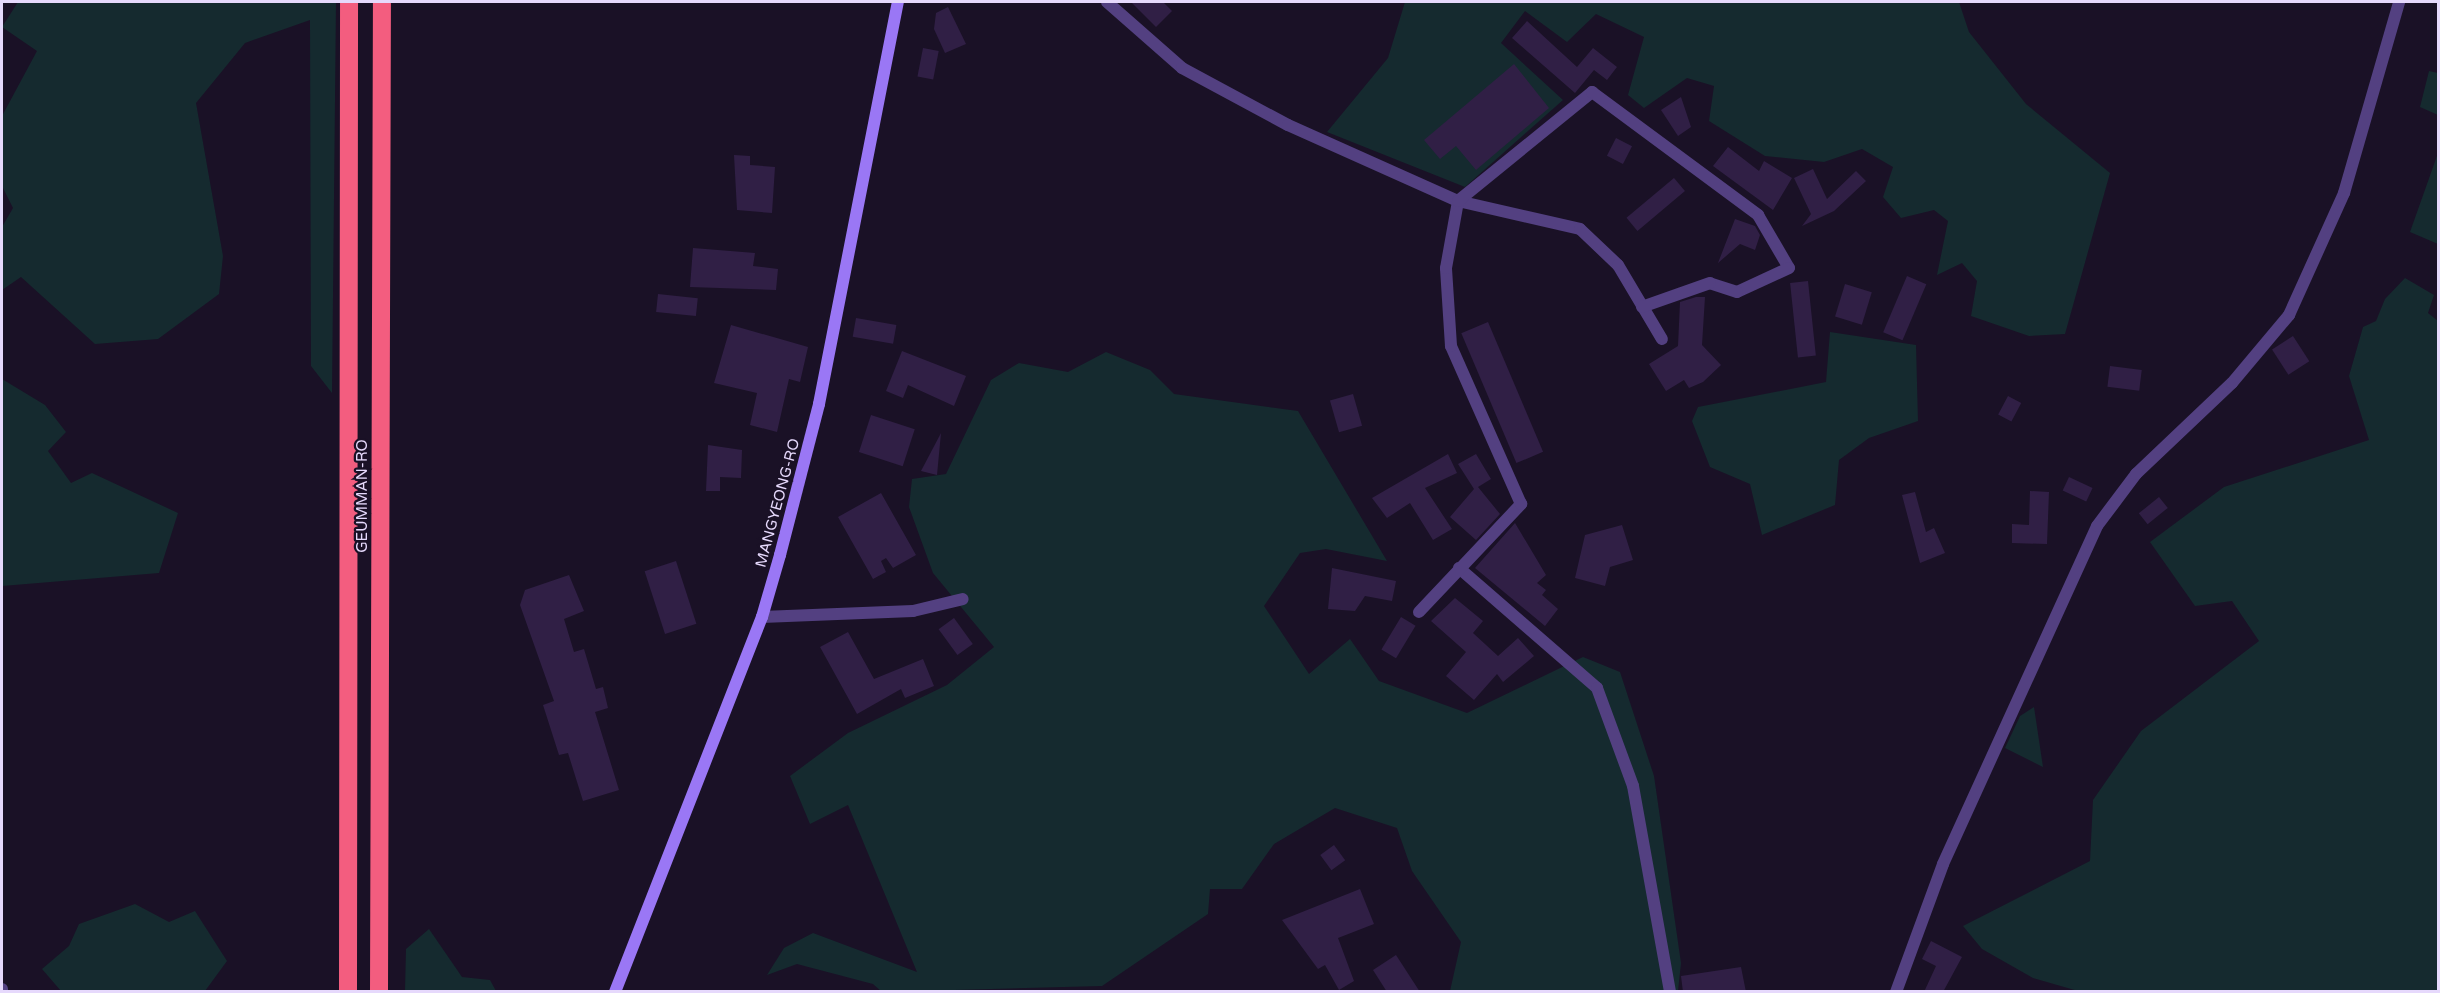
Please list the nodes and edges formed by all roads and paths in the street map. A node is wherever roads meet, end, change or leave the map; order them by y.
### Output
1 (349, 2) edge
2 (382, 2) edge
3 (898, 2) edge
4 (1107, 2) edge
5 (2399, 2) edge
6 (1458, 201) junction
7 (1642, 308) junction
8 (1662, 339) dead end
9 (1459, 568) junction
10 (963, 599) dead end
11 (1419, 612) dead end
12 (762, 617) junction
13 (348, 992) edge
14 (379, 992) edge
15 (615, 992) edge
16 (1670, 992) edge
17 (1896, 992) edge

1 - 13 highway, GEUMMAN-RO
2 - 14 highway, GEUMMAN-RO
3 - 12 street, MANGYEONG-RO
4 - 6 street
5 - 17 street
6 - 7 street
6 - 7 street
6 - 9 street
7 - 8 street
9 - 11 street
9 - 16 street
10 - 12 street
12 - 15 street, MANGYEONG-RO

